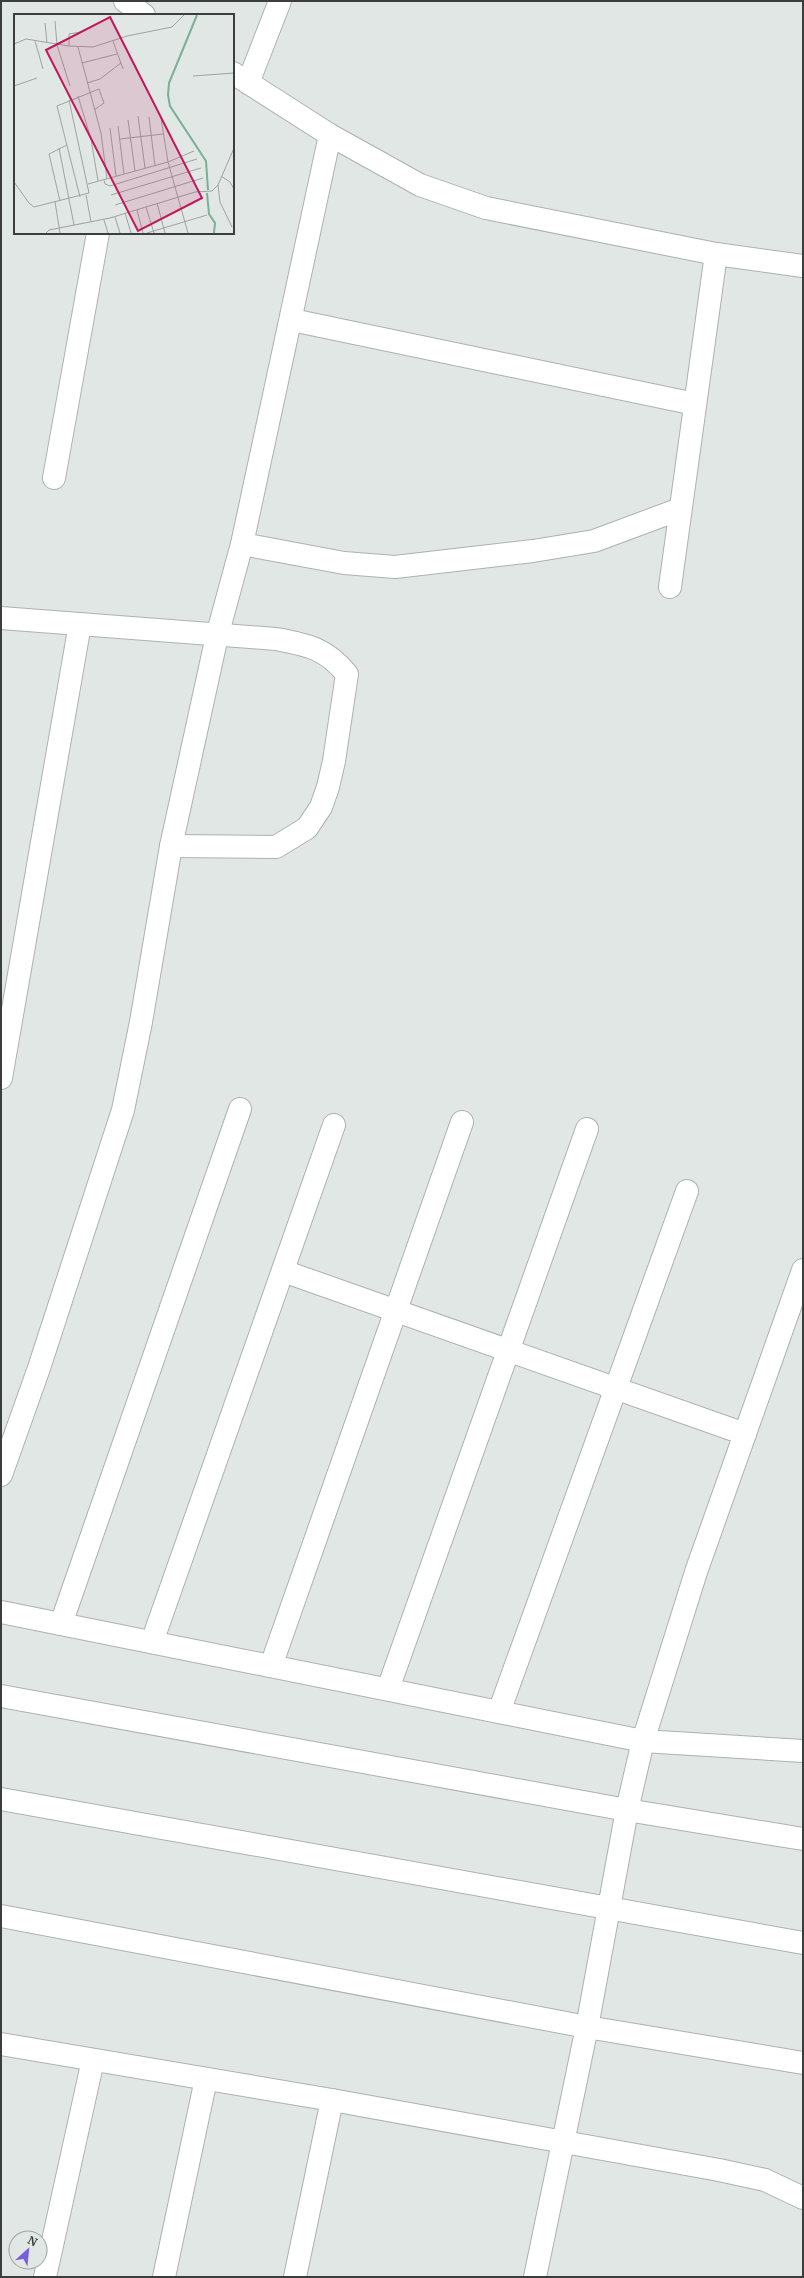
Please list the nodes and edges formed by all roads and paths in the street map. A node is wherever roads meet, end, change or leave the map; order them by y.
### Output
1 (280, 1) edge
2 (240, 78) edge
3 (330, 135) junction
4 (98, 234) edge
5 (716, 254) junction
6 (803, 266) edge
7 (292, 320) junction
8 (695, 404) junction
9 (54, 478) dead end
10 (680, 509) junction
11 (242, 544) junction
12 (670, 587) dead end
13 (1, 618) edge
14 (80, 624) junction
15 (217, 636) junction
16 (171, 846) junction
17 (1, 1078) edge
18 (240, 1109) dead end
19 (462, 1122) dead end
20 (334, 1125) dead end
21 (587, 1129) dead end
22 (687, 1191) dead end
23 (803, 1270) edge
24 (282, 1271) junction
25 (396, 1311) junction
26 (508, 1350) junction
27 (616, 1388) junction
28 (745, 1434) junction
29 (1, 1475) edge
30 (1, 1612) edge
31 (61, 1624) junction
32 (152, 1642) junction
33 (271, 1666) junction
34 (388, 1690) junction
35 (1, 1696) edge
36 (499, 1712) junction
37 (643, 1741) junction
38 (803, 1751) edge
39 (1, 1799) edge
40 (627, 1810) junction
41 (803, 1839) edge
42 (610, 1907) junction
43 (1, 1916) edge
44 (803, 1943) edge
45 (587, 2026) junction
46 (1, 2044) edge
47 (92, 2060) junction
48 (803, 2062) edge
49 (206, 2079) junction
50 (332, 2100) junction
51 (563, 2141) junction
52 (803, 2198) edge
53 (45, 2277) edge
54 (164, 2277) edge
55 (295, 2277) edge
56 (535, 2277) edge

1 - 2 street
2 - 3 street
3 - 5 street
3 - 7 street
4 - 9 street
5 - 6 street
5 - 8 street
7 - 8 street
7 - 11 street
8 - 10 street
10 - 11 street
10 - 12 street
11 - 15 street
13 - 14 street
14 - 15 street
14 - 17 street
15 - 16 street
15 - 16 street
16 - 29 street
18 - 31 street
19 - 25 street
20 - 24 street
21 - 26 street
22 - 27 street
23 - 28 street
24 - 25 street
24 - 32 street
25 - 26 street
25 - 33 street
26 - 27 street
26 - 34 street
27 - 28 street
27 - 36 street
28 - 37 street
30 - 31 street
31 - 32 street
32 - 33 street
33 - 34 street
34 - 36 street
35 - 40 street
36 - 37 street
37 - 38 street
37 - 40 street
39 - 42 street
40 - 41 street
40 - 42 street
42 - 44 street
42 - 45 street
43 - 45 street
45 - 48 street
45 - 51 street
46 - 47 street
47 - 49 street
47 - 53 street
49 - 50 street
49 - 54 street
50 - 51 street
50 - 55 street
51 - 52 street
51 - 56 street

